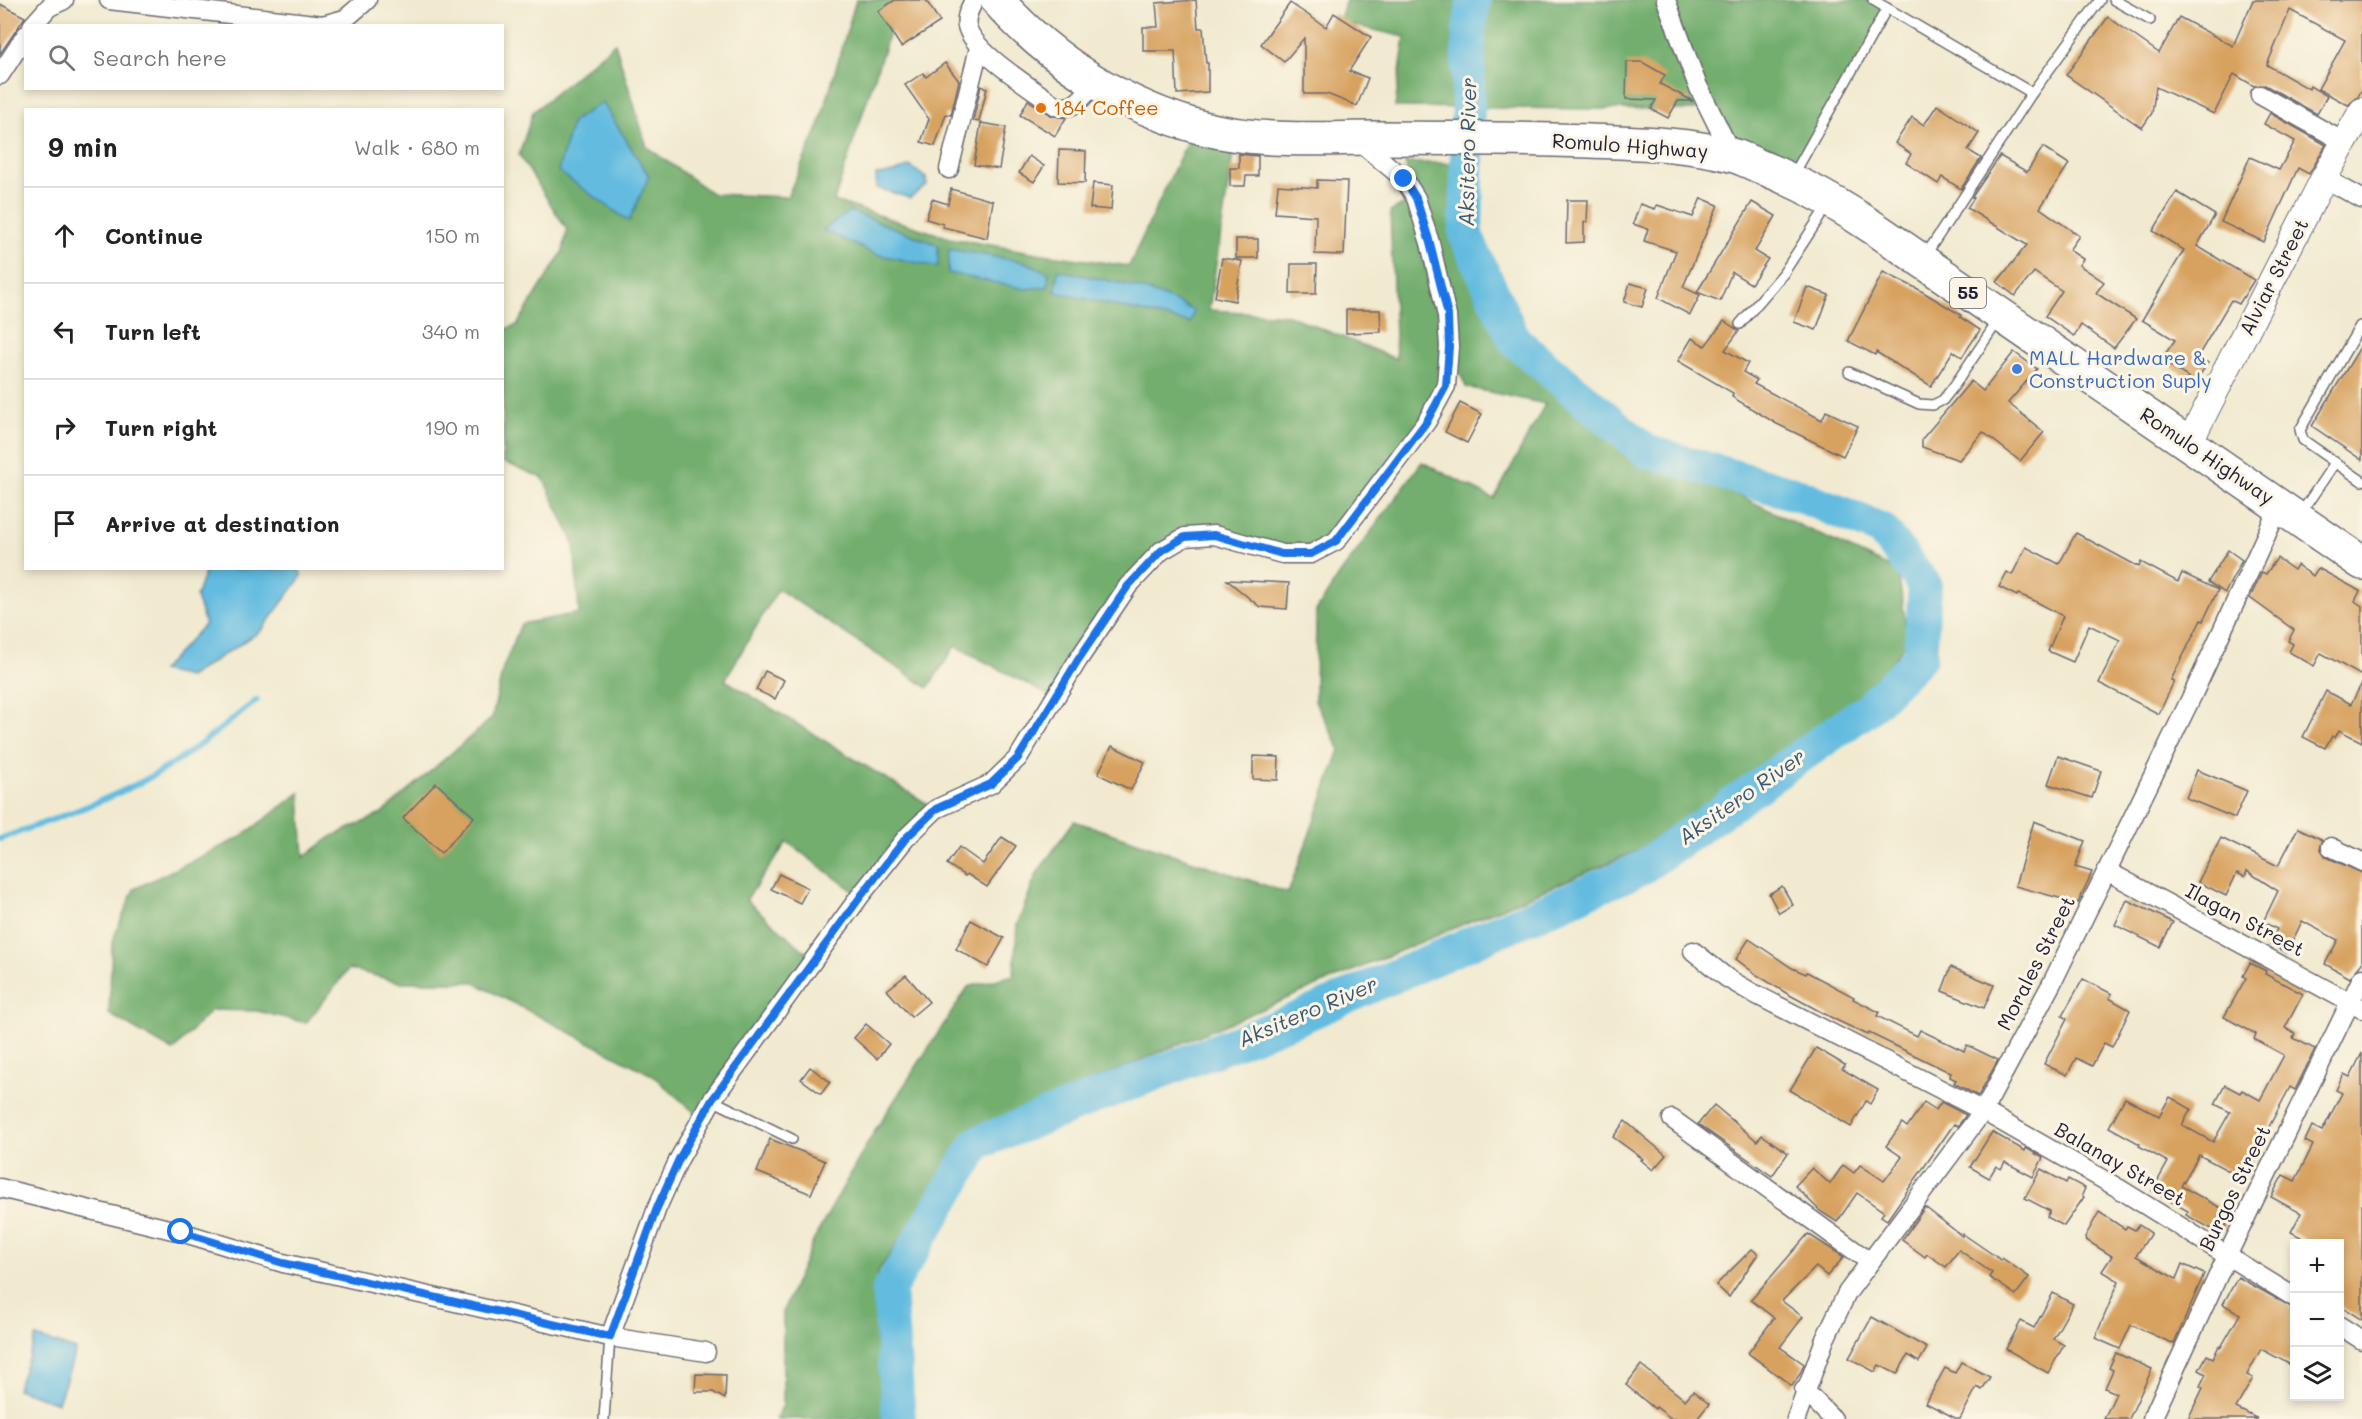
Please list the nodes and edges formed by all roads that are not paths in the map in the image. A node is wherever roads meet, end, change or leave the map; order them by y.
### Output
1 (64, 0) edge
2 (109, 0) edge
3 (368, 0) edge
4 (974, 0) edge
5 (997, 0) edge
6 (1666, 0) edge
7 (1873, 0) edge
8 (2100, 0) edge
9 (2114, 0) edge
10 (1887, 8) junction
11 (2150, 20) dead end
12 (34, 24) edge
13 (307, 24) edge
14 (329, 24) edge
15 (24, 38) edge
16 (979, 48) junction
17 (0, 75) edge
18 (1096, 82) junction
19 (2032, 93) junction
20 (2260, 95) dead end
21 (2362, 111) edge
22 (1365, 138) junction
23 (2344, 142) junction
24 (1732, 155) junction
25 (949, 169) dead end
26 (2324, 178) junction
27 (1791, 179) junction
28 (1831, 199) junction
29 (2362, 199) edge
30 (1922, 261) junction
31 (2002, 316) junction
32 (1740, 324) dead end
33 (2360, 326) dead end
34 (1849, 372) dead end
35 (2188, 445) junction
36 (2334, 464) junction
37 (2362, 481) edge
38 (2289, 511) junction
39 (2362, 563) edge
40 (2331, 847) dead end
41 (2362, 862) edge
42 (2107, 872) junction
43 (1693, 951) dead end
44 (2362, 978) edge
45 (2356, 1005) edge
46 (712, 1100) junction
47 (1983, 1111) junction
48 (1672, 1119) dead end
49 (792, 1139) dead end
50 (0, 1188) edge
51 (2228, 1254) junction
52 (1870, 1262) junction
53 (2290, 1294) edge
54 (2344, 1329) edge
55 (610, 1337) junction
56 (2362, 1340) edge
57 (706, 1352) dead end
58 (1804, 1390) junction
59 (604, 1419) edge
60 (1796, 1419) edge
61 (1833, 1419) edge
62 (2152, 1419) edge

1 - 12 street
2 - 13 street
3 - 14 street
4 - 16 street
5 - 18 highway, Romulo Highway / 55
6 - 24 street
7 - 10 lane
8 - 19 lane
9 - 11 lane
10 - 19 lane
10 - 27 lane
15 - 17 street
16 - 18 street
16 - 25 street
18 - 22 highway, Romulo Highway / 55
19 - 30 lane
20 - 23 street
21 - 23 street, Alviar Street
22 - 24 highway, Romulo Highway / 55
22 - 46 street
23 - 26 street, Alviar Street
24 - 27 highway, Romulo Highway / 55
26 - 29 street
26 - 35 street, Alviar Street
27 - 28 highway, Romulo Highway / 55
28 - 30 highway, Romulo Highway / 55
28 - 32 lane
30 - 31 highway, Romulo Highway / 55
31 - 34 lane
31 - 35 highway, Romulo Highway / 55
33 - 36 lane
35 - 38 highway, Romulo Highway / 55
36 - 37 lane
36 - 38 lane
38 - 39 highway, Romulo Highway / 55
38 - 42 street, Morales Street
40 - 41 street
42 - 45 street, Ilagan Street
42 - 47 street, Morales Street
43 - 47 street, Balanay Street
44 - 45 street, Burgos Street
45 - 51 street, Burgos Street
46 - 49 lane
46 - 55 street
47 - 51 street, Balanay Street
47 - 52 street, Morales Street
48 - 52 street
50 - 55 street
51 - 53 street, Balanay Street
51 - 62 street, Burgos Street
52 - 58 street, Morales Street
54 - 56 street
55 - 57 street
55 - 59 lane
58 - 60 street, Morales Street
58 - 61 street

